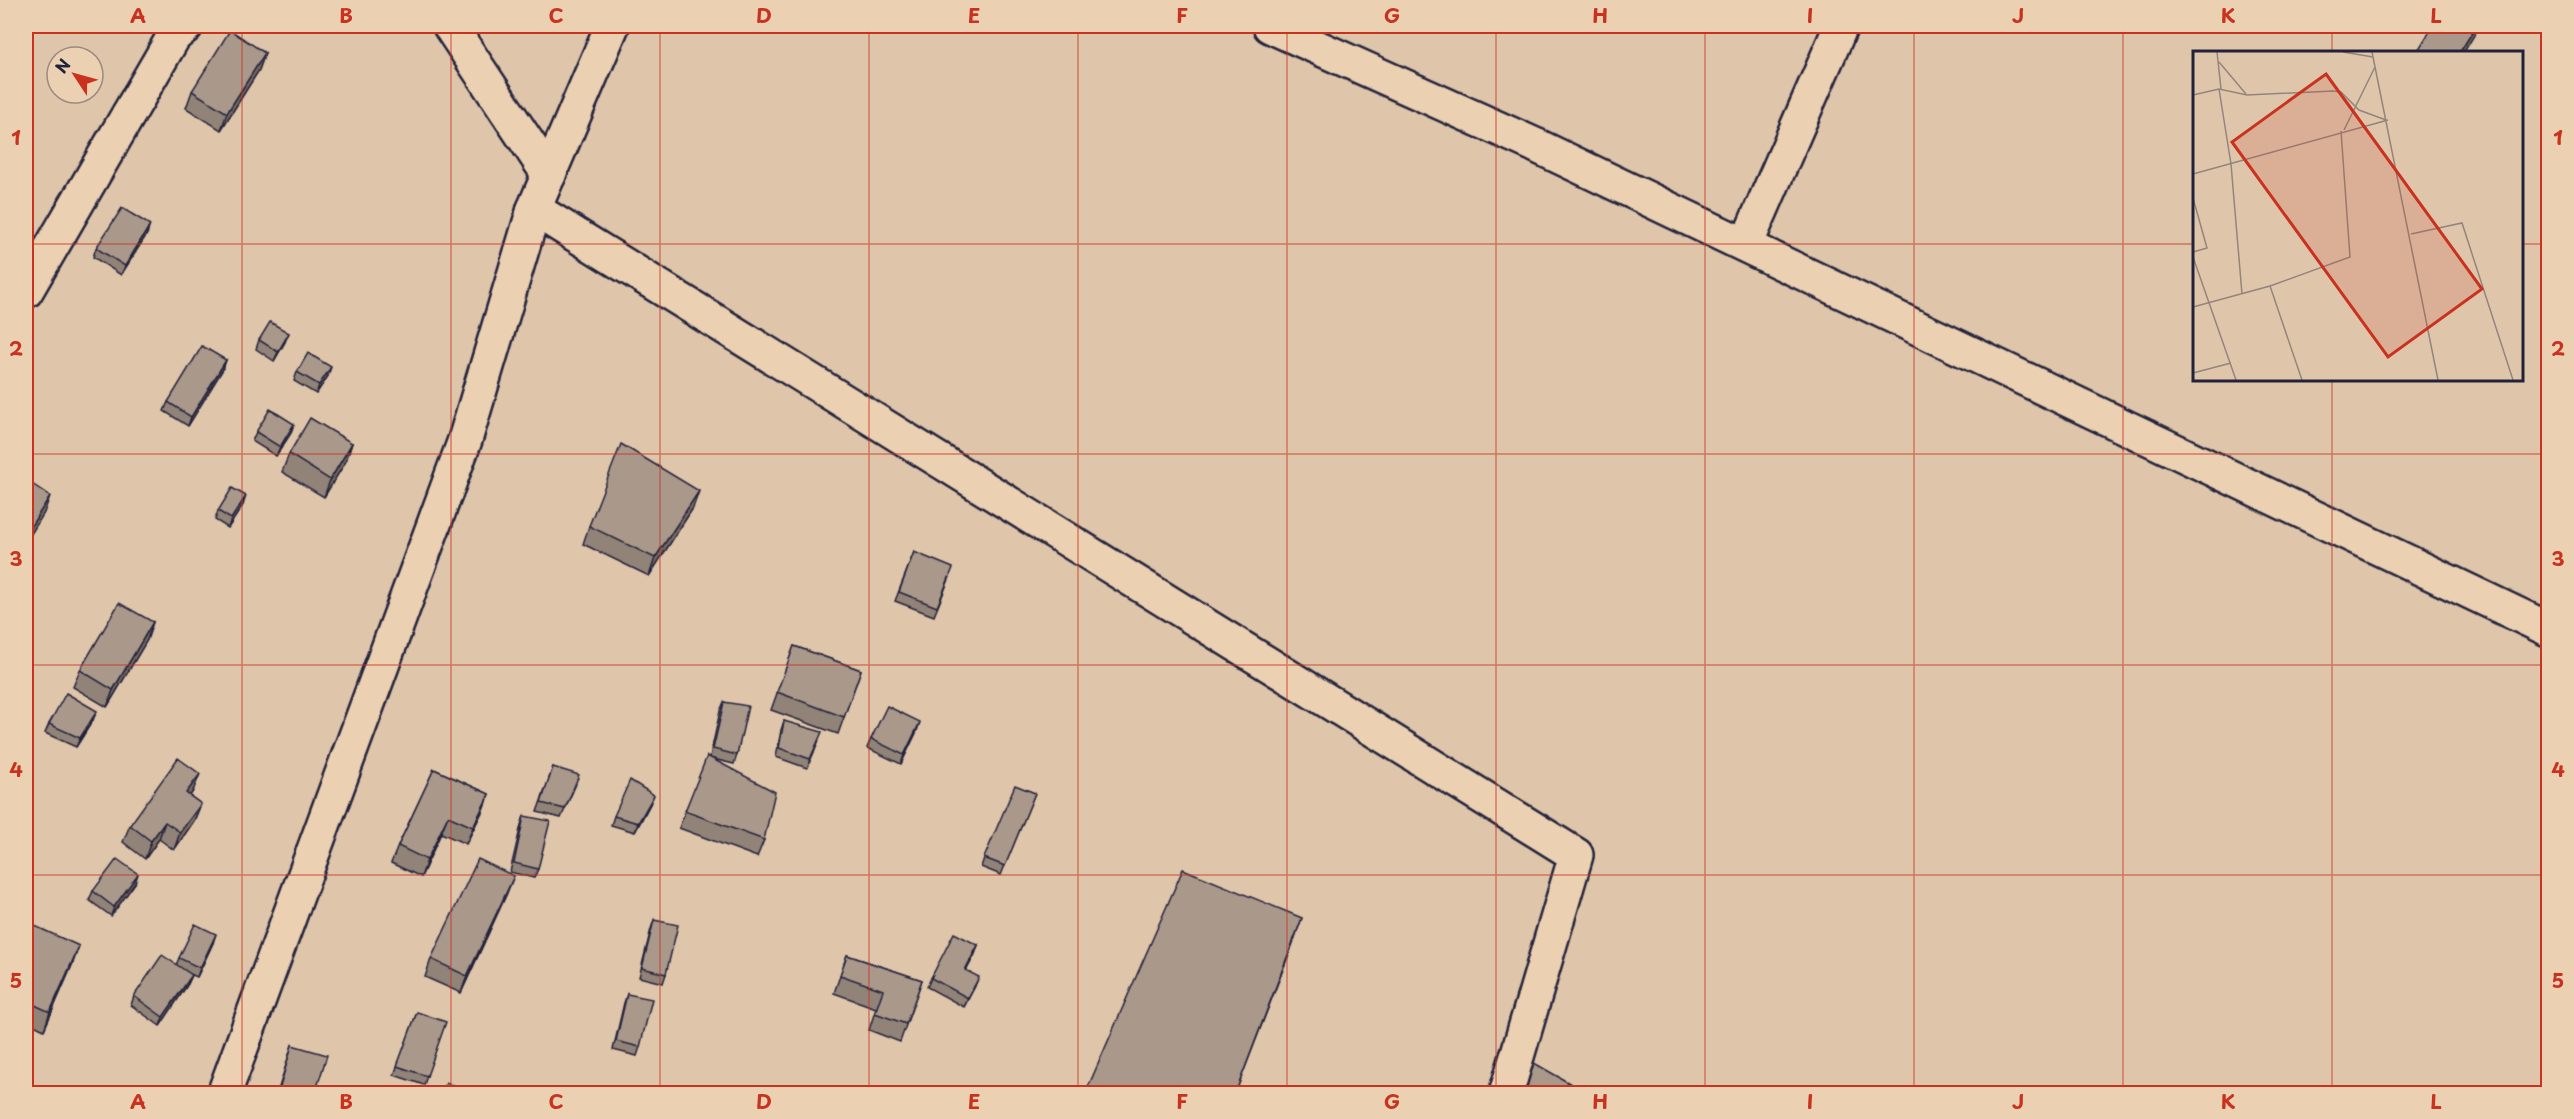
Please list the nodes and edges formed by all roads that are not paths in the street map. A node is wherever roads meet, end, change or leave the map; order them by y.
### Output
1 (186, 26) edge
2 (450, 26) edge
3 (612, 26) edge
4 (1270, 26) edge
5 (1841, 26) edge
6 (549, 175) junction
7 (534, 209) junction
8 (1746, 245) junction
9 (26, 291) edge
10 (2548, 629) edge
11 (224, 1094) edge
12 (1506, 1094) edge

1 - 9 street
2 - 6 street
3 - 6 street
4 - 8 street
5 - 8 street
6 - 7 street
7 - 11 street
7 - 12 street
8 - 10 street

